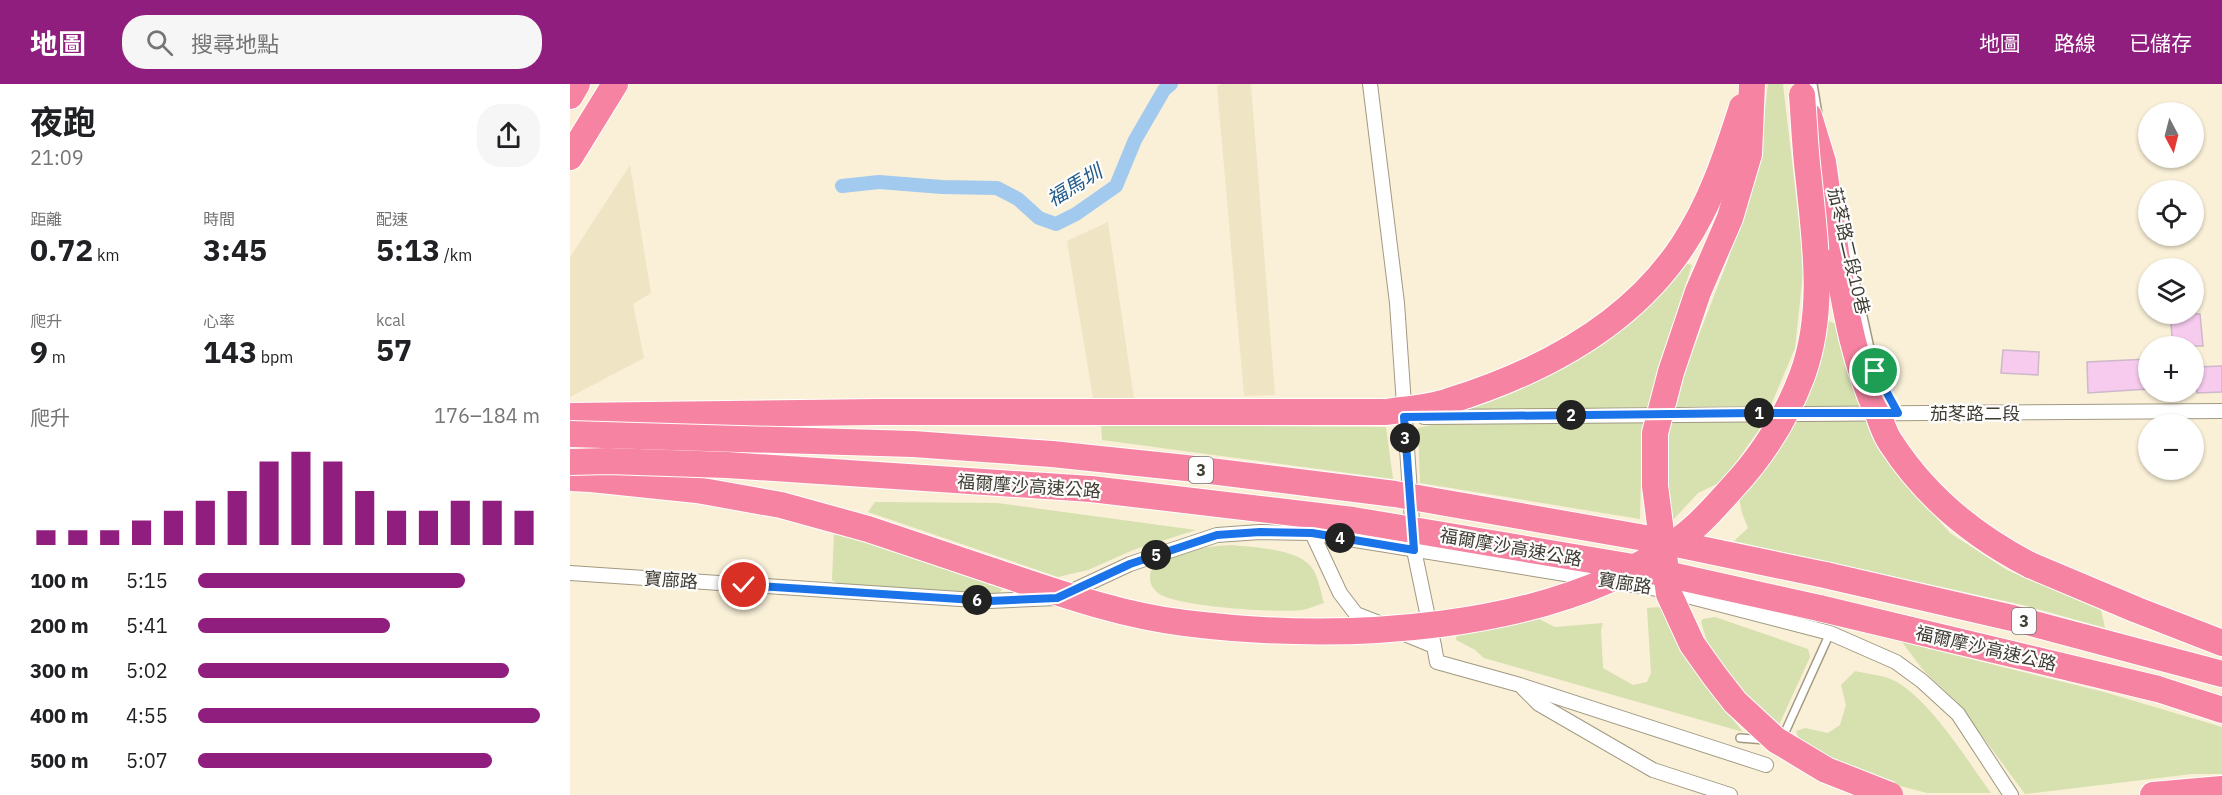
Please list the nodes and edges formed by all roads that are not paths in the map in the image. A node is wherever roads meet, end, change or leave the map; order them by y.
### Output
1 (577, 84) edge
2 (615, 84) edge
3 (1370, 84) edge
4 (1751, 84) edge
5 (1806, 88) edge
6 (570, 96) edge
7 (570, 157) edge
8 (1835, 191) dead end
9 (1845, 235) dead end
10 (2222, 411) edge
11 (1898, 413) junction
12 (570, 416) edge
13 (1404, 417) junction
14 (570, 434) edge
15 (570, 462) edge
16 (570, 478) edge
17 (1312, 533) junction
18 (1414, 550) junction
19 (570, 573) edge
20 (1830, 633) junction
21 (2222, 642) edge
22 (1434, 646) junction
23 (2222, 674) edge
24 (1520, 685) junction
25 (2222, 710) edge
26 (1740, 738) dead end
27 (1766, 765) dead end
28 (2222, 789) edge
29 (1730, 795) edge
30 (1890, 795) edge
31 (2011, 795) edge
32 (2153, 795) edge

1 - 6 highway
2 - 7 highway
3 - 13 street
4 - 12 highway, bridge
4 - 30 highway, bridge
5 - 8 lane, 茄苳路二段10巷
5 - 16 highway, bridge
5 - 21 highway, bridge
9 - 11 lane, 茄苳路二段10巷
10 - 11 street, 茄苳路二段
11 - 13 street, 茄苳路二段
13 - 18 street
14 - 23 highway, 福爾摩沙高速公路 / 3, bridge
15 - 25 highway, 福爾摩沙高速公路 / 3, bridge
17 - 18 street, 寶廍路
17 - 19 street, 寶廍路
17 - 22 street
18 - 20 street, 寶廍路
18 - 22 street
20 - 26 lane
20 - 31 street, 寶廍路
22 - 24 street
24 - 27 street
24 - 29 street
28 - 32 highway

